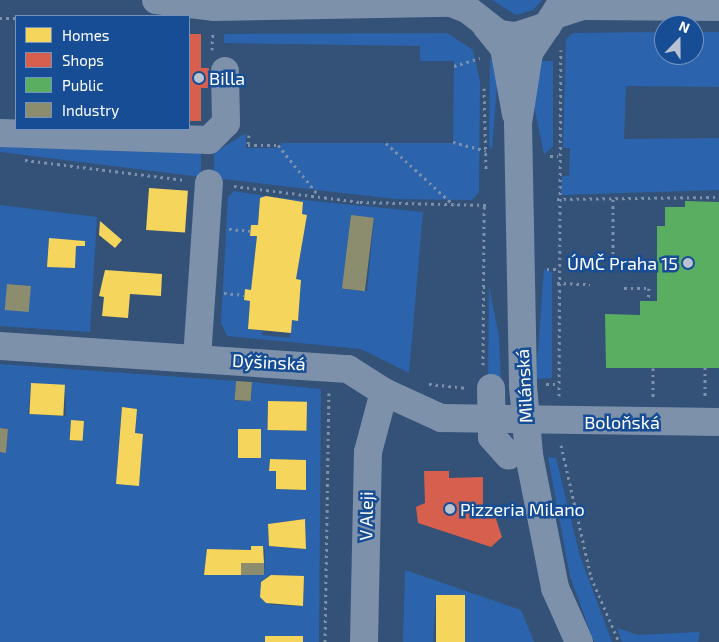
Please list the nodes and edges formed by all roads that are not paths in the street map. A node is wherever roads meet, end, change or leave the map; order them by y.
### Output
1 (156, 0) edge
2 (719, 7) edge
3 (557, 20) edge
4 (478, 23) edge
5 (225, 71) dead end
6 (518, 123) junction
7 (0, 133) edge
8 (209, 183) road end
9 (0, 346) edge
10 (197, 358) junction
11 (487, 388) road end
12 (384, 392) junction
13 (712, 413) edge
14 (492, 422) junction
15 (525, 422) junction
16 (509, 456) dead end
17 (364, 642) edge
18 (579, 642) edge

1 - 4 street
2 - 3 street
3 - 4 street
3 - 6 street, Milánská
4 - 6 street, Milánská
5 - 7 street
6 - 15 street, Milánská
8 - 10 street
9 - 10 street, Dýšinská
10 - 12 street, Dýšinská
11 - 14 street
12 - 14 street, Dýšinská
12 - 17 street, V Aleji
13 - 15 street, Boloňská
14 - 15 street, Dýšinská
14 - 16 street
15 - 18 street, Milánská

